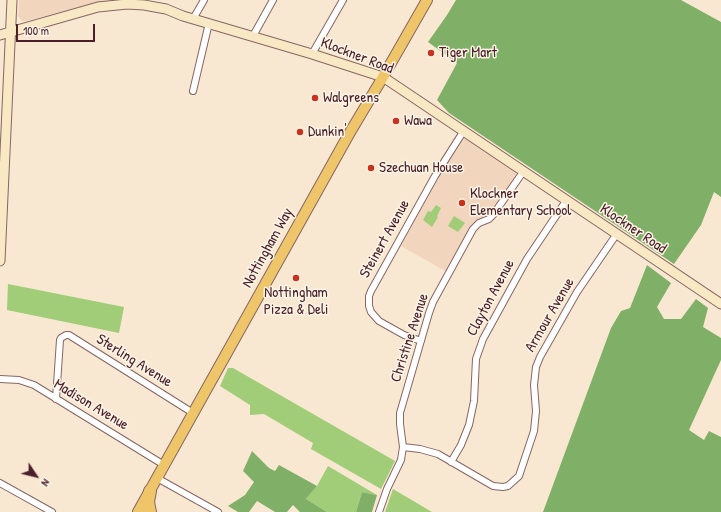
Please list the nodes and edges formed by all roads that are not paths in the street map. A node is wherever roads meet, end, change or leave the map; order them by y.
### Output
1 (12, 0) edge
2 (204, 0) edge
3 (273, 0) edge
4 (343, 0) edge
5 (426, 0) edge
6 (193, 19) junction
7 (209, 23) junction
8 (11, 32) junction
9 (0, 36) edge
10 (252, 36) junction
11 (312, 54) junction
12 (383, 78) junction
13 (193, 91) dead end
14 (463, 132) junction
15 (2, 155) edge
16 (523, 172) junction
17 (566, 201) junction
18 (616, 235) junction
19 (0, 261) edge
20 (721, 304) edge
21 (421, 341) junction
22 (0, 379) edge
23 (56, 398) junction
24 (193, 413) junction
25 (403, 447) junction
26 (451, 462) junction
27 (164, 465) junction
28 (157, 478) junction
29 (0, 483) edge
30 (150, 491) junction
31 (52, 512) edge
32 (138, 512) edge
33 (150, 512) edge
34 (218, 512) edge
35 (379, 512) edge

1 - 8 main road
2 - 6 street
3 - 10 street
4 - 11 street
5 - 12 main road, Nottingham Way
6 - 7 main road, Klockner Road
6 - 8 main road, Klockner Road
7 - 10 main road, Klockner Road
7 - 13 street
8 - 9 main road, Klockner Road
8 - 15 main road
10 - 11 main road, Klockner Road
11 - 12 main road, Klockner Road
12 - 14 main road, Klockner Road
12 - 24 main road, Nottingham Way
14 - 16 main road, Klockner Road
14 - 21 street, Steinert Avenue
15 - 19 main road
16 - 17 main road, Klockner Road
16 - 21 street, Christine Avenue
17 - 18 main road, Klockner Road
17 - 26 street, Clayton Avenue
18 - 20 main road, Klockner Road
18 - 26 street, Armour Avenue
21 - 25 street, Christine Avenue
22 - 23 street, Madison Avenue
23 - 24 street, Sterling Avenue
23 - 27 street, Madison Avenue
24 - 27 main road, Nottingham Way
25 - 26 street, Armour Avenue
25 - 35 street, Christine Avenue
27 - 28 main road, Nottingham Way
28 - 30 main road, Nottingham Way
28 - 34 street
29 - 31 street
30 - 32 main road, Nottingham Way
30 - 33 highway

